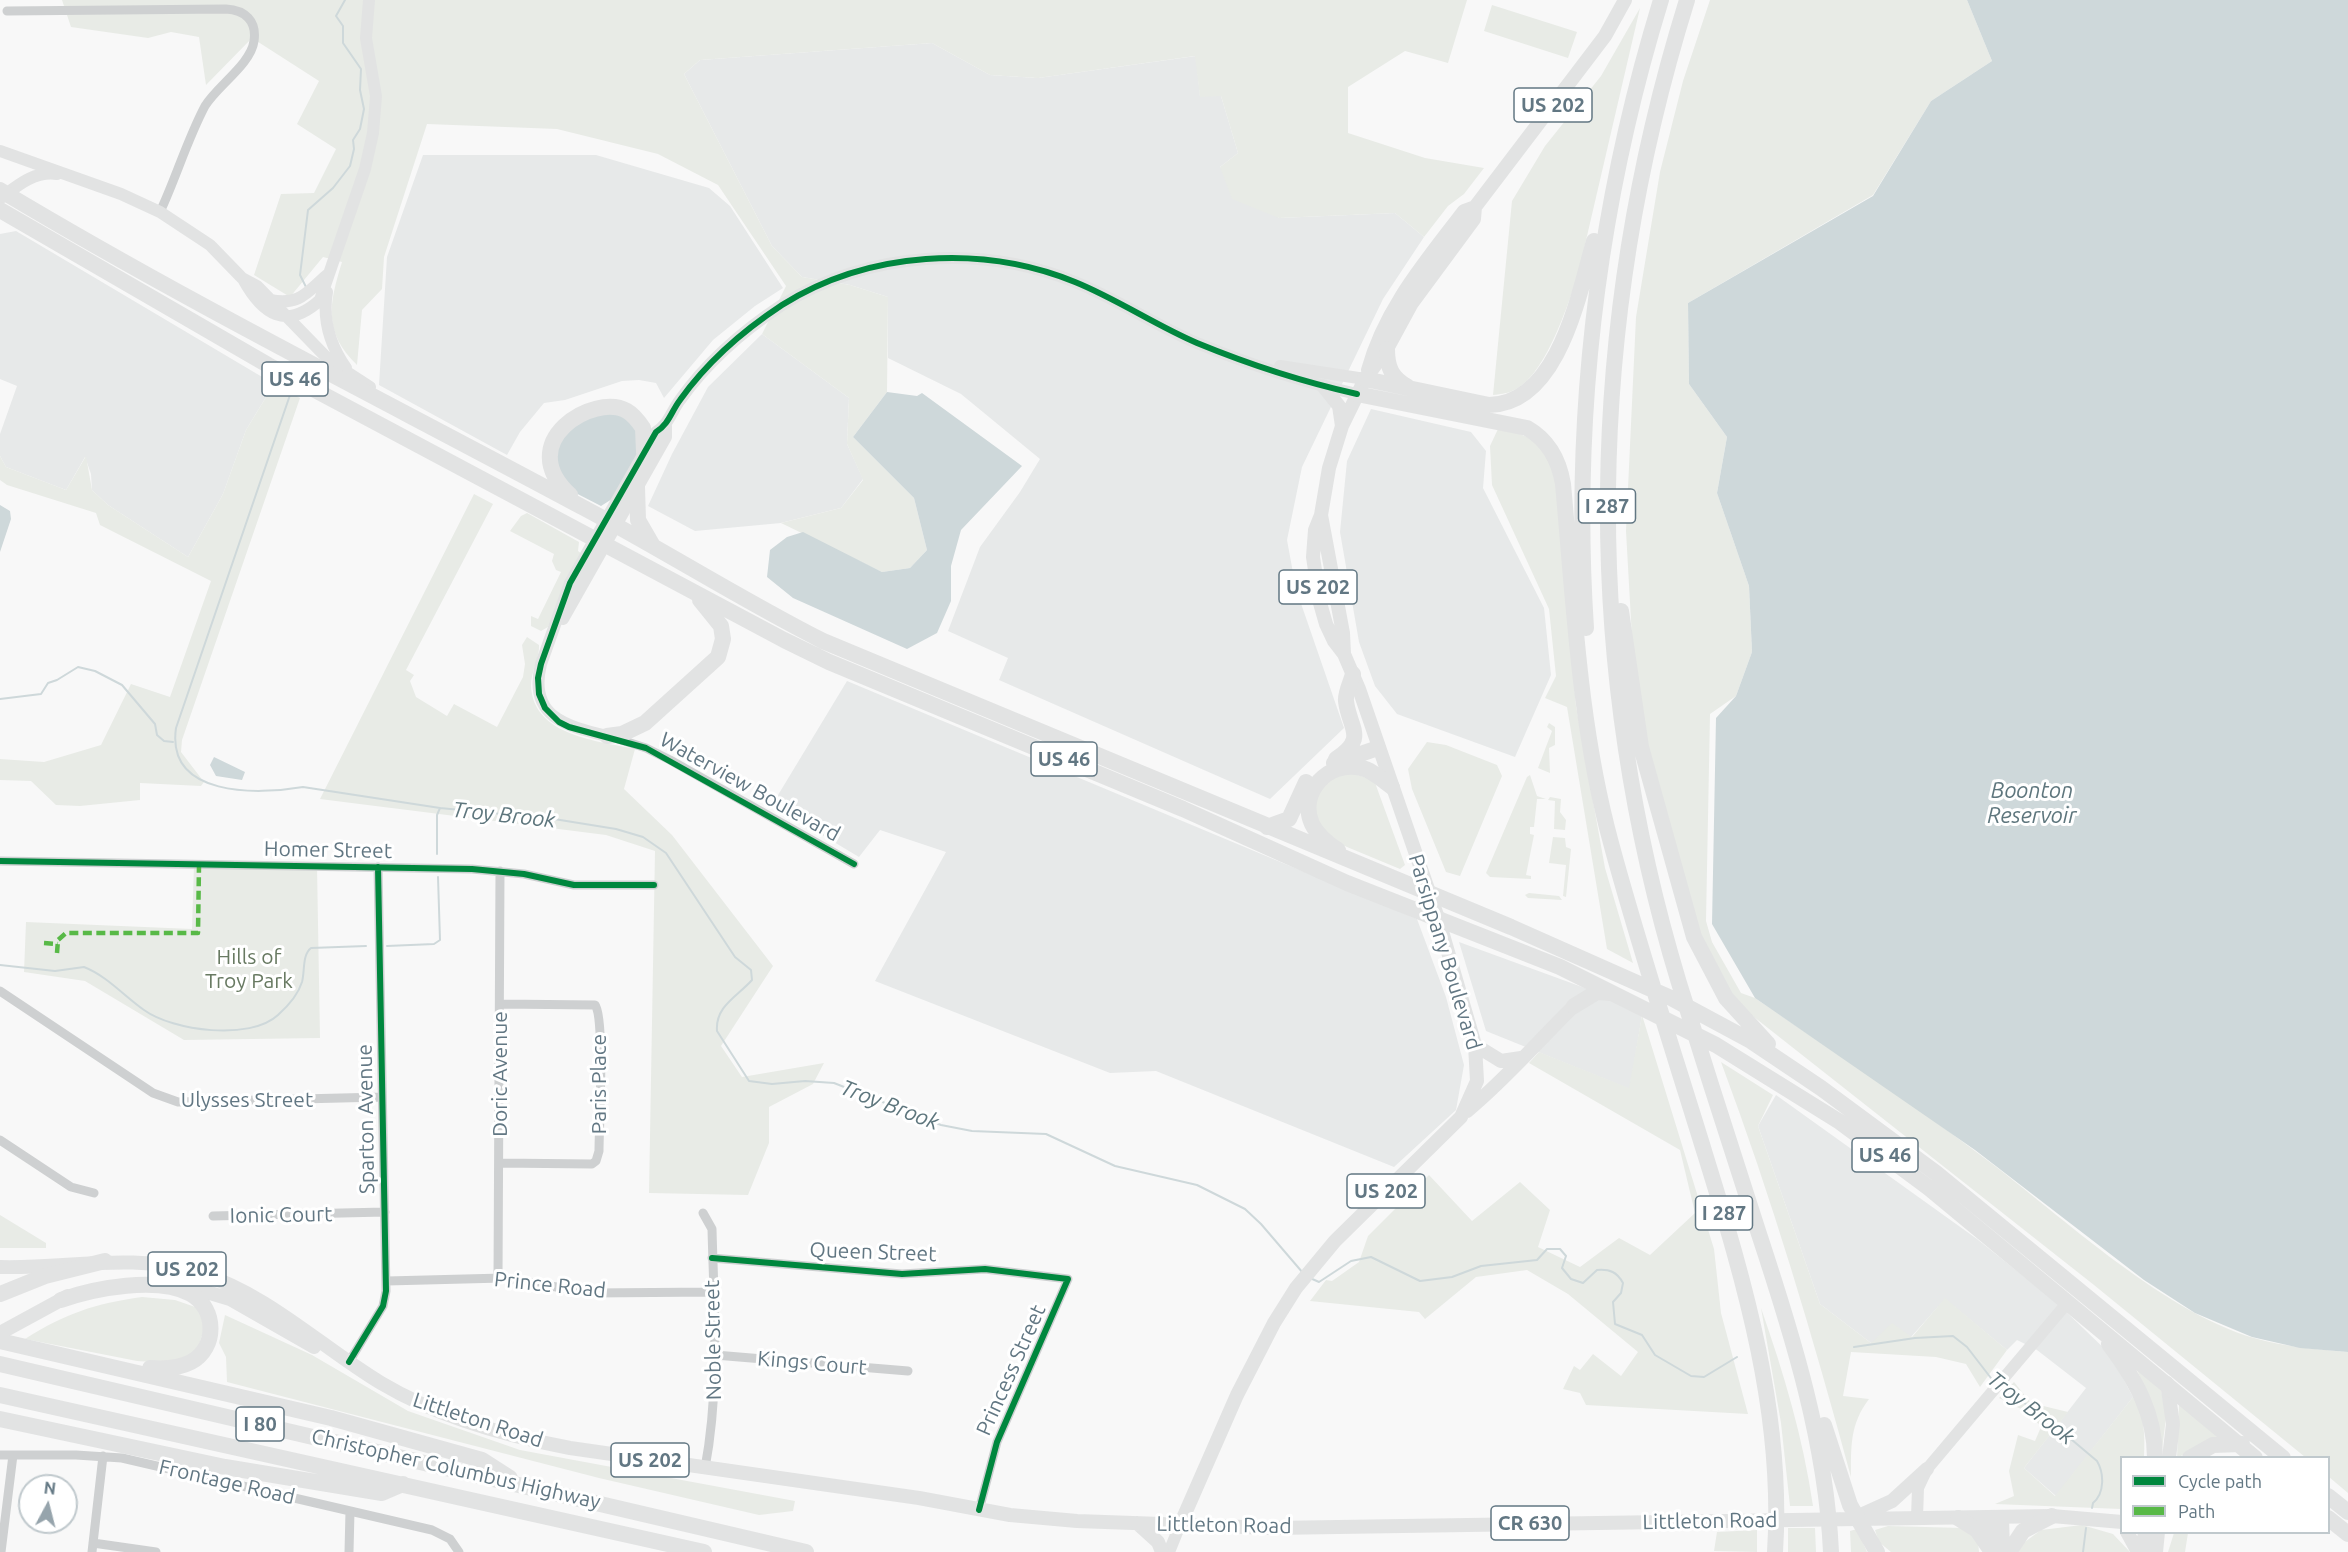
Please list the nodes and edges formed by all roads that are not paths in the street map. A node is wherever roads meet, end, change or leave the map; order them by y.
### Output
1 (369, 0) edge
2 (1625, 0) edge
3 (1661, 0) edge
4 (1687, 0) edge
5 (6, 11) dead end
6 (1623, 136) junction
7 (0, 151) edge
8 (84, 180) junction
9 (2, 198) edge
10 (1475, 207) junction
11 (160, 212) junction
12 (0, 225) edge
13 (43, 235) junction
14 (330, 269) junction
15 (242, 278) junction
16 (270, 300) junction
17 (285, 316) junction
18 (1387, 349) junction
19 (1614, 351) junction
20 (1258, 364) junction
21 (353, 376) junction
22 (1323, 386) junction
23 (1361, 386) junction
24 (1412, 389) junction
25 (426, 425) junction
26 (666, 426) junction
27 (1342, 426) junction
28 (644, 452) junction
29 (637, 487) junction
30 (584, 508) junction
31 (611, 523) junction
32 (599, 542) junction
33 (653, 546) junction
34 (692, 591) junction
35 (1353, 674) junction
36 (607, 736) junction
37 (1378, 748) junction
38 (1325, 765) junction
39 (1392, 787) junction
40 (1267, 827) junction
41 (0, 861) edge
42 (854, 864) dead end
43 (378, 867) junction
44 (1364, 867) junction
45 (500, 871) junction
46 (654, 885) dead end
47 (1430, 894) junction
48 (1439, 921) junction
49 (1647, 964) junction
50 (1560, 968) junction
51 (0, 991) edge
52 (1618, 994) junction
53 (500, 1004) junction
54 (1574, 1006) junction
55 (1476, 1045) junction
56 (1521, 1058) junction
57 (1821, 1088) junction
58 (382, 1097) junction
59 (1461, 1117) junction
60 (0, 1140) edge
61 (499, 1163) junction
62 (94, 1193) dead end
63 (385, 1212) junction
64 (704, 1213) dead end
65 (213, 1216) dead end
66 (712, 1258) junction
67 (105, 1261) junction
68 (0, 1266) edge
69 (498, 1278) junction
70 (1068, 1279) joint
71 (387, 1281) junction
72 (713, 1292) junction
73 (0, 1294) edge
74 (61, 1300) junction
75 (2068, 1302) junction
76 (2097, 1325) junction
77 (3, 1334) edge
78 (18, 1345) junction
79 (715, 1355) junction
80 (2157, 1356) junction
81 (349, 1362) junction
82 (0, 1364) edge
83 (908, 1371) dead end
84 (2167, 1383) junction
85 (1805, 1384) junction
86 (0, 1395) edge
87 (0, 1400) edge
88 (57, 1408) junction
89 (0, 1419) edge
90 (2238, 1443) junction
91 (0, 1455) edge
92 (13, 1455) junction
93 (103, 1456) junction
94 (2155, 1456) edge
95 (2169, 1456) edge
96 (2194, 1456) edge
97 (2253, 1456) edge
98 (2266, 1456) edge
99 (2281, 1456) edge
100 (705, 1468) junction
101 (1927, 1469) junction
102 (403, 1484) junction
103 (521, 1484) junction
104 (2330, 1498) edge
105 (2330, 1509) edge
106 (350, 1510) junction
107 (979, 1510) junction
108 (1851, 1512) junction
109 (2348, 1512) edge
110 (2052, 1516) junction
111 (1917, 1518) junction
112 (1958, 1518) junction
113 (1995, 1518) junction
114 (2330, 1520) edge
115 (1137, 1523) junction
116 (2348, 1523) edge
117 (2119, 1524) edge
118 (1180, 1525) junction
119 (2128, 1534) edge
120 (2145, 1534) edge
121 (2158, 1534) edge
122 (2348, 1534) edge
123 (1774, 1544) edge
124 (92, 1548) edge
125 (1994, 1551) edge
126 (1, 1552) edge
127 (156, 1552) edge
128 (350, 1552) edge
129 (459, 1552) edge
130 (704, 1552) edge
131 (806, 1552) edge
132 (1162, 1552) edge
133 (1169, 1552) edge
134 (1831, 1552) edge
135 (1877, 1552) edge
136 (2009, 1552) edge
137 (2140, 1552) edge
138 (2156, 1552) edge

1 - 14 street
2 - 10 main road, Parsippany Boulevard / US 202
3 - 6 highway, I 287
4 - 19 highway, I 287
5 - 11 street
6 - 24 highway
6 - 49 highway, I 287
7 - 8 street
8 - 9 street
8 - 11 street
9 - 13 highway, US 46
9 - 25 highway, US 46
10 - 18 main road, Parsippany Boulevard / US 202
10 - 23 main road, Parsippany Boulevard / US 202
11 - 15 street
12 - 13 highway
13 - 32 highway, US 46
14 - 16 street
14 - 17 street
14 - 21 street
15 - 16 street
15 - 17 street
16 - 17 street
17 - 21 street
18 - 23 main road, Parsippany Boulevard / US 202
18 - 24 highway
19 - 57 highway
19 - 85 highway, I 287
20 - 22 street, Waterview Boulevard
20 - 23 street, Waterview Boulevard
20 - 26 street, Waterview Boulevard
21 - 25 street
22 - 23 street, Waterview Boulevard
22 - 27 main road
23 - 24 highway
23 - 27 main road, Parsippany Boulevard / US 202
23 - 49 highway
25 - 30 highway, US 46
26 - 28 street, Waterview Boulevard
26 - 29 street, Waterview Boulevard
27 - 35 main road, Parsippany Boulevard / US 202
28 - 30 highway
28 - 31 street, Waterview Boulevard
29 - 31 street, Waterview Boulevard
29 - 33 highway
30 - 31 highway, US 46
31 - 32 street, Waterview Boulevard
31 - 33 highway, US 46
32 - 34 highway, US 46
32 - 36 street, Waterview Boulevard
33 - 40 highway, US 46
34 - 36 highway
34 - 48 highway, US 46
35 - 37 main road, Parsippany Boulevard / US 202
35 - 38 highway
36 - 42 street, Waterview Boulevard
37 - 38 highway
37 - 39 main road, Parsippany Boulevard / US 202
38 - 40 highway
39 - 44 highway
39 - 47 main road, Parsippany Boulevard / US 202
40 - 44 highway, US 46
41 - 43 street, Homer Street
43 - 45 street, Homer Street
43 - 58 street, Sparton Avenue
44 - 47 highway, US 46
45 - 46 street, Homer Street
45 - 53 street, Doric Avenue
47 - 48 main road, Parsippany Boulevard / US 202
47 - 57 highway, US 46
48 - 50 highway, US 46
48 - 55 main road, Parsippany Boulevard / US 202
49 - 123 highway, I 287
50 - 52 highway, US 46
50 - 54 highway
51 - 58 street, Ulysses Street
52 - 54 highway
52 - 75 highway, US 46
53 - 61 street, Doric Avenue
53 - 61 street, Paris Place
54 - 56 main road
55 - 56 main road
55 - 59 main road, Parsippany Boulevard / US 202
56 - 59 main road
57 - 80 highway, US 46
58 - 63 street, Sparton Avenue
59 - 118 main road, Parsippany Boulevard / US 202
60 - 62 street
61 - 69 street, Doric Avenue
63 - 65 street, Ionic Court
63 - 71 street, Sparton Avenue
64 - 66 street, Noble Street
66 - 70 street, Queen Street
66 - 72 street, Noble Street
67 - 68 main road, Littleton Road / US 202
67 - 73 highway
67 - 81 main road, Littleton Road / US 202
69 - 71 street, Prince Road
69 - 72 street, Prince Road
70 - 107 street, Princess Street
71 - 81 street, Sparton Avenue
72 - 79 street, Noble Street
74 - 77 main road, Littleton Road / US 202
74 - 78 highway
74 - 81 main road, Littleton Road / US 202
75 - 76 highway, US 46
75 - 101 street
76 - 84 highway, US 46
76 - 94 highway
77 - 78 highway
78 - 103 highway
79 - 83 street, Kings Court
79 - 100 street, Noble Street
80 - 84 main road
80 - 99 highway, US 46
81 - 100 main road, Littleton Road / US 202
82 - 103 highway, Christopher Columbus Highway / I 80
84 - 90 highway, US 46
84 - 95 main road
85 - 108 highway
85 - 134 highway, I 287
86 - 88 highway, Christopher Columbus Highway / I 80
87 - 88 highway
88 - 102 highway, Christopher Columbus Highway / I 80
89 - 102 highway
90 - 96 highway
90 - 97 highway, US 46
90 - 98 highway
91 - 92 street, Frontage Road
92 - 93 street, Frontage Road
92 - 126 street
93 - 106 street, Frontage Road
93 - 124 street
100 - 107 main road, Littleton Road / US 202
101 - 108 main road
101 - 111 street
102 - 130 highway, Christopher Columbus Highway / I 80
103 - 131 highway, Christopher Columbus Highway / I 80
104 - 109 highway
105 - 116 highway
106 - 128 street
106 - 129 street, Frontage Road
107 - 115 main road, Littleton Road / US 202
108 - 111 main road, Littleton Road / CR 630
108 - 118 main road, Littleton Road / CR 630
108 - 135 highway
110 - 113 main road, Littleton Road / CR 630
110 - 117 main road, Littleton Road / CR 630
110 - 136 highway
111 - 112 main road, Littleton Road / CR 630
112 - 113 main road, Littleton Road / CR 630
112 - 125 highway
113 - 125 highway
114 - 122 highway
115 - 118 main road, Littleton Road / US 202
115 - 132 main road
118 - 133 street
119 - 137 main road
120 - 137 main road
121 - 138 main road
124 - 127 street

